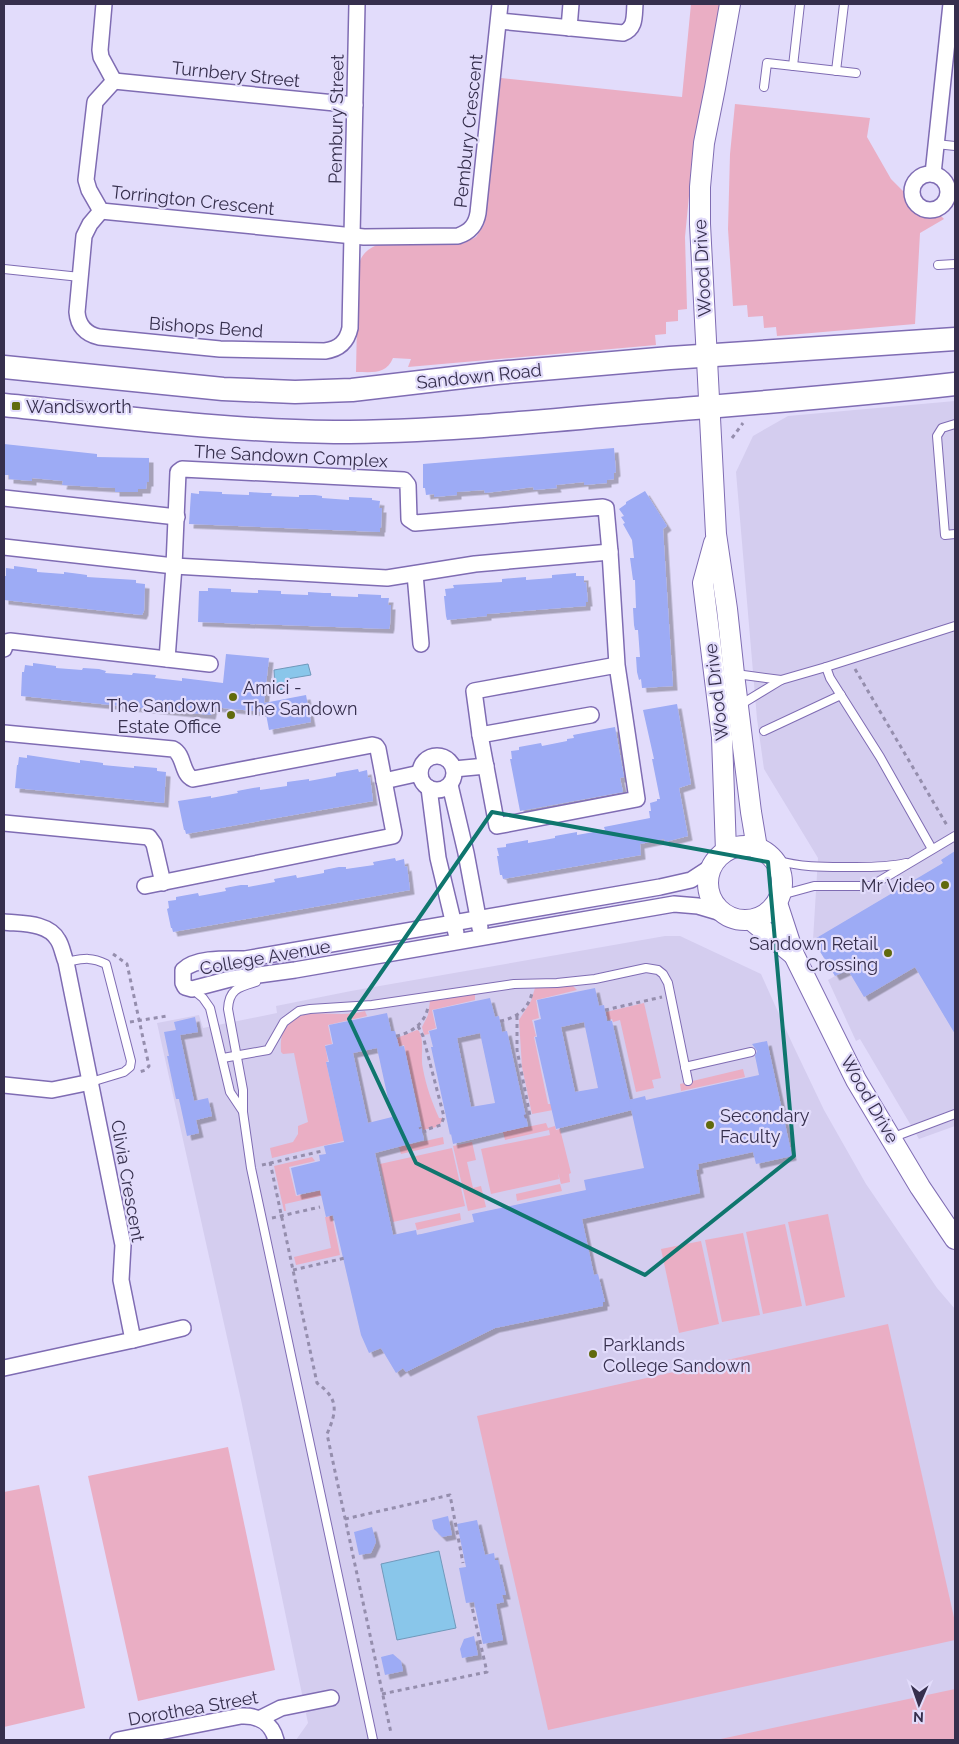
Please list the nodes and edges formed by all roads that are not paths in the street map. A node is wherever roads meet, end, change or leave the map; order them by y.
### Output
1 (104, 4) edge
2 (357, 4) edge
3 (500, 4) edge
4 (571, 4) edge
5 (635, 4) edge
6 (730, 4) edge
7 (800, 4) edge
8 (844, 4) edge
9 (951, 4) edge
10 (499, 21) junction
11 (569, 28) junction
12 (793, 66) junction
13 (836, 71) junction
14 (856, 73) dead end
15 (114, 81) junction
16 (950, 82) edge
17 (764, 87) dead end
18 (355, 105) junction
19 (936, 144) junction
20 (955, 146) edge
21 (932, 174) dead end
22 (101, 211) junction
23 (352, 236) junction
24 (955, 264) edge
25 (938, 265) dead end
26 (4, 269) edge
27 (80, 277) junction
28 (955, 339) edge
29 (707, 356) junction
30 (4, 367) edge
31 (955, 384) edge
32 (4, 405) edge
33 (708, 407) junction
34 (955, 424) edge
35 (4, 498) edge
36 (177, 517) junction
37 (716, 534) junction
38 (955, 534) edge
39 (4, 547) edge
40 (610, 552) junction
41 (174, 566) junction
42 (415, 574) junction
43 (955, 626) edge
44 (421, 644) dead end
45 (4, 649) edge
46 (167, 659) junction
47 (210, 664) dead end
48 (617, 665) junction
49 (826, 668) junction
50 (734, 674) junction
51 (781, 680) junction
52 (841, 695) junction
53 (738, 706) junction
54 (591, 715) dead end
55 (764, 731) dead end
56 (4, 733) edge
57 (480, 736) junction
58 (486, 766) junction
59 (454, 769) junction
60 (420, 773) junction
61 (384, 781) junction
62 (450, 785) junction
63 (429, 788) junction
64 (4, 823) edge
65 (955, 836) edge
66 (757, 848) junction
67 (932, 850) junction
68 (726, 851) junction
69 (774, 860) junction
70 (913, 861) junction
71 (711, 867) junction
72 (163, 883) junction
73 (145, 886) dead end
74 (779, 899) junction
75 (725, 914) junction
76 (478, 918) junction
77 (751, 920) junction
78 (4, 922) edge
79 (454, 923) junction
80 (482, 937) junction
81 (458, 941) junction
82 (794, 955) junction
83 (66, 962) junction
84 (295, 970) junction
85 (192, 989) junction
86 (751, 1052) dead end
87 (237, 1056) junction
88 (223, 1058) junction
89 (685, 1067) junction
90 (688, 1081) dead end
91 (91, 1082) junction
92 (4, 1085) edge
93 (243, 1112) junction
94 (955, 1114) edge
95 (891, 1138) junction
96 (955, 1239) edge
97 (183, 1328) dead end
98 (133, 1340) junction
99 (4, 1368) edge
100 (331, 1698) dead end
101 (261, 1718) junction
102 (118, 1740) edge
103 (276, 1740) edge
104 (374, 1740) edge

1 - 15 street
2 - 18 street, Pembury Street
3 - 10 street, Pembury Crescent
4 - 11 street
5 - 11 street
6 - 29 street, Wood Drive
7 - 12 lane
8 - 13 lane
9 - 16 street
10 - 11 street
10 - 23 street, Pembury Crescent
12 - 13 lane
12 - 17 lane
13 - 14 lane
15 - 18 street, Turnbery Street
15 - 22 street, Torrington Crescent
16 - 19 street
18 - 23 street, Pembury Street
19 - 20 lane
19 - 21 street
22 - 23 street, Torrington Crescent
22 - 27 street, Bishops Bend
23 - 27 street, Bishops Bend
24 - 25 lane
26 - 27 lane
28 - 29 main road, Sandown Road
29 - 30 main road, Sandown Road
29 - 33 street, Wood Drive
31 - 33 main road
32 - 33 main road
33 - 37 street, Wood Drive
34 - 38 lane
35 - 36 street
36 - 40 street, The Sandown Complex
36 - 41 street, The Sandown Complex
37 - 50 street, Wood Drive
37 - 68 street, Wood Drive
39 - 41 street
40 - 42 street
40 - 48 street, The Sandown Complex
41 - 42 street
41 - 46 street, The Sandown Complex
42 - 44 street
43 - 49 lane
45 - 46 street
46 - 47 street
48 - 57 street, The Sandown Complex
48 - 58 street, The Sandown Complex
49 - 51 lane
49 - 52 lane
50 - 51 lane
50 - 53 street, Wood Drive
51 - 53 lane
52 - 55 lane
52 - 67 lane
53 - 66 street, Wood Drive
54 - 57 street
56 - 61 street
57 - 58 street, The Sandown Complex
58 - 59 street
59 - 60 street
59 - 62 street
60 - 61 street
60 - 63 street
61 - 72 street
62 - 63 street
62 - 76 street
63 - 79 street
64 - 72 street
65 - 67 lane
66 - 68 street
66 - 69 street
67 - 70 lane
68 - 71 street
69 - 70 lane
69 - 74 street
70 - 74 lane
71 - 75 street
71 - 76 street, College Avenue
72 - 73 street
74 - 77 street
74 - 82 street, Wood Drive
75 - 77 street
75 - 80 street, College Avenue
76 - 79 street, College Avenue
76 - 80 street
77 - 82 street, Wood Drive
78 - 83 street, Clivia Crescent
79 - 81 street
79 - 85 street, College Avenue
80 - 81 street, College Avenue
81 - 84 street, College Avenue
82 - 95 street, Wood Drive
83 - 91 street, Clivia Crescent
83 - 91 lane
84 - 85 street, College Avenue
84 - 87 lane
85 - 88 lane
86 - 89 lane
87 - 88 lane
87 - 89 lane
87 - 93 lane
88 - 93 lane
89 - 90 lane
91 - 92 street
91 - 98 street, Clivia Crescent
93 - 104 lane
94 - 95 lane
95 - 96 street, Wood Drive
97 - 98 street
98 - 99 street
100 - 101 street, Dorothea Street
101 - 102 street, Dorothea Street
101 - 103 street

